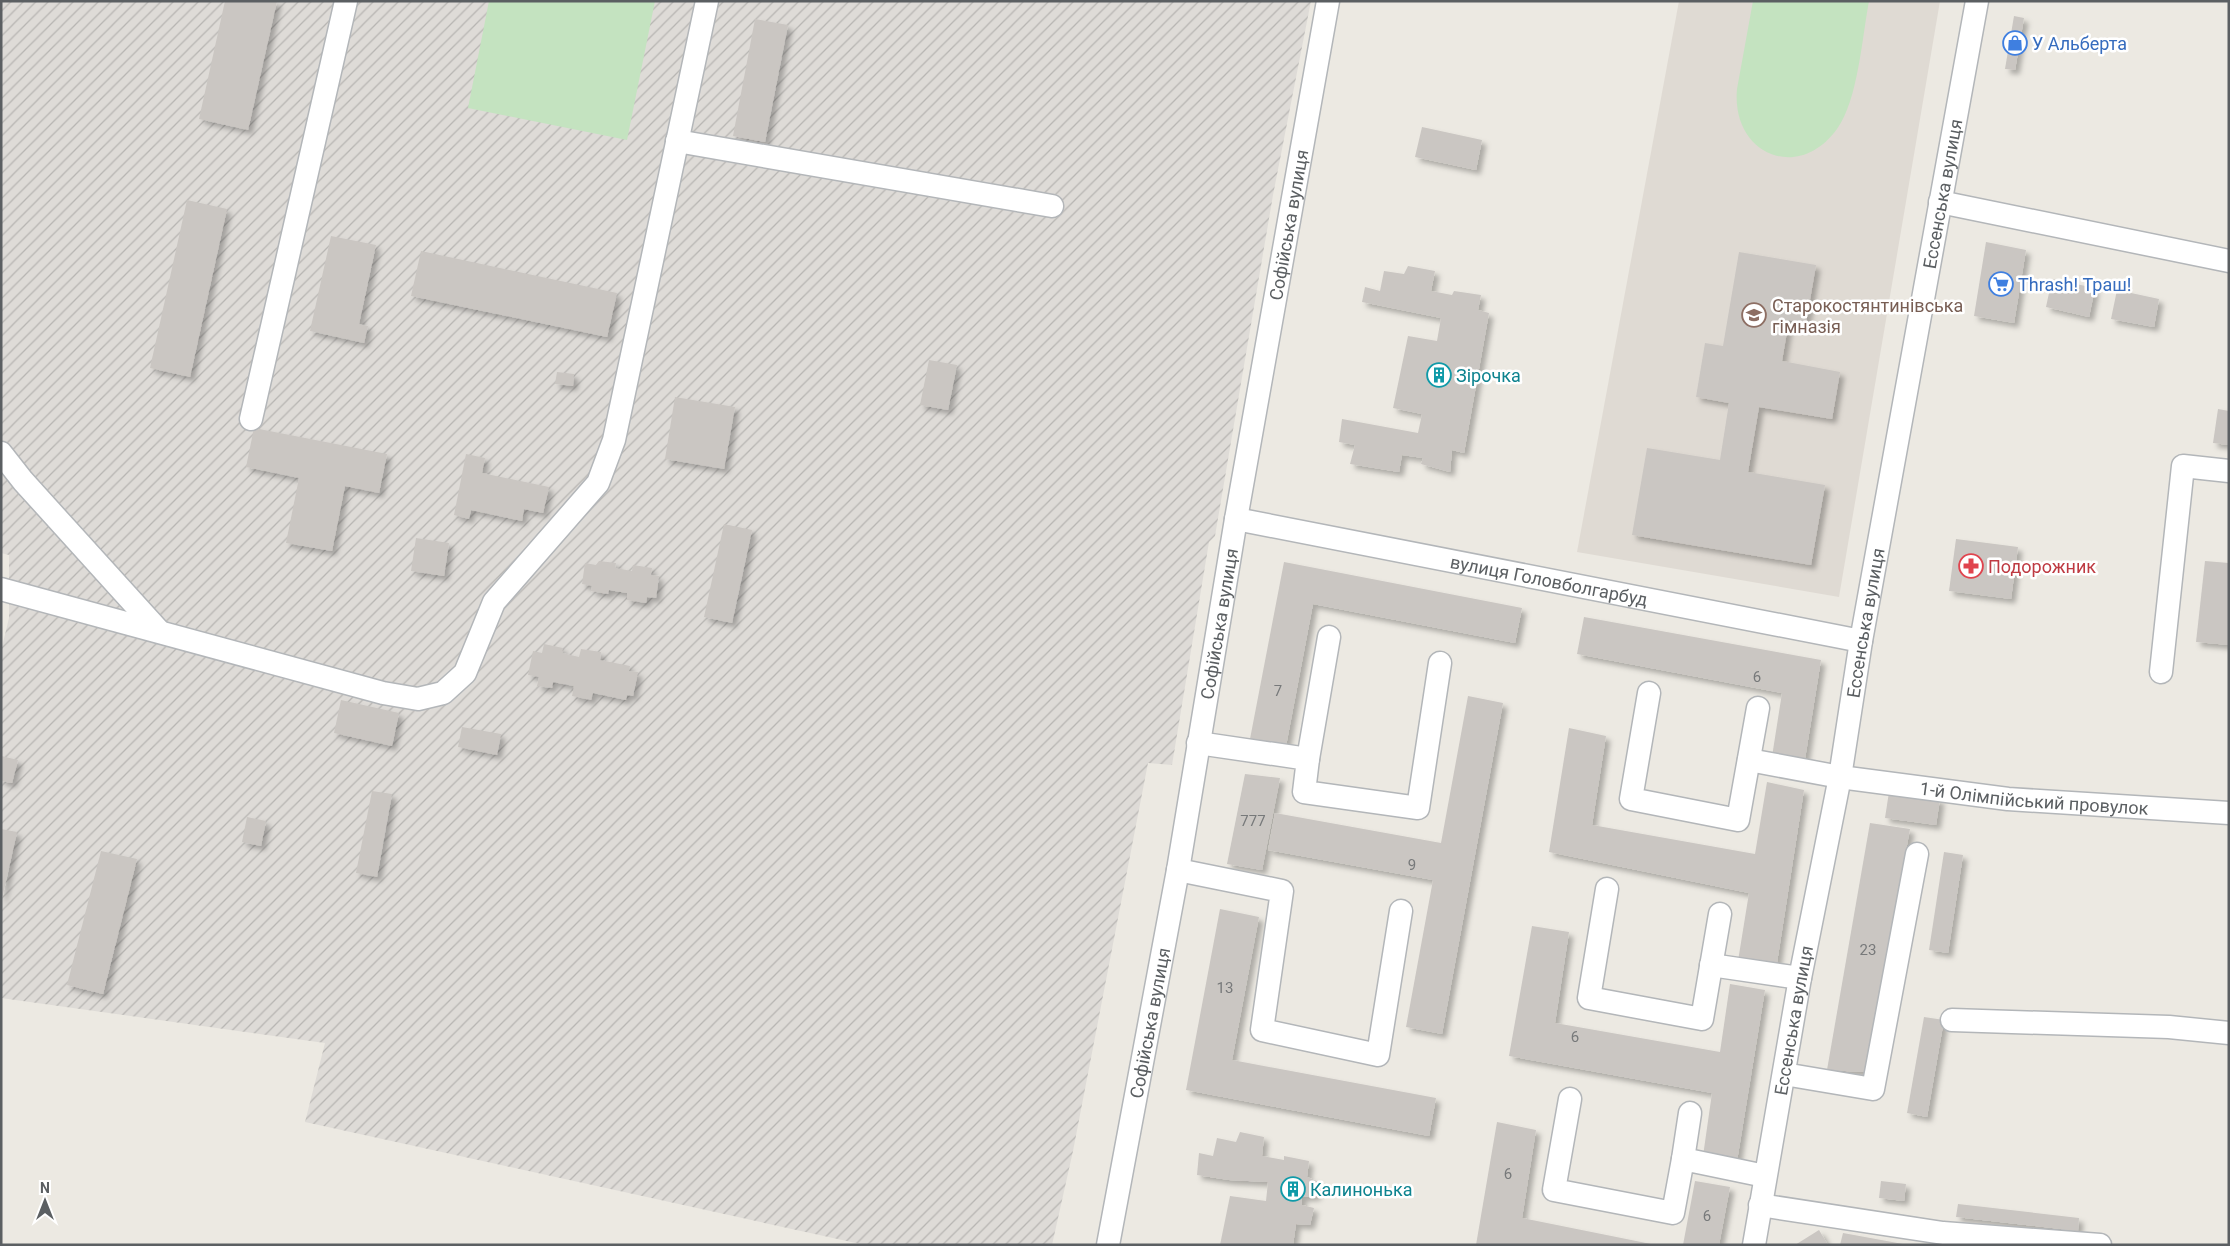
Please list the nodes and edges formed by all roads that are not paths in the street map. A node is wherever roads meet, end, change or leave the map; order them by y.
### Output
1 (346, 1) edge
2 (707, 1) edge
3 (1328, 1) edge
4 (1977, 1) edge
5 (677, 141) junction
6 (1940, 202) junction
7 (1052, 206) dead end
8 (2229, 261) edge
9 (251, 419) dead end
10 (1, 453) edge
11 (2229, 471) edge
12 (1236, 519) junction
13 (4, 589) edge
14 (158, 630) junction
15 (1328, 637) dead end
16 (1861, 641) junction
17 (1440, 663) dead end
18 (2161, 672) dead end
19 (1649, 693) dead end
20 (1758, 708) dead end
21 (1198, 743) junction
22 (1308, 759) junction
23 (1749, 760) junction
24 (1840, 777) junction
25 (2229, 813) edge
26 (1917, 854) dead end
27 (1178, 870) junction
28 (1608, 889) dead end
29 (1401, 911) dead end
30 (1720, 914) dead end
31 (1711, 964) junction
32 (1800, 978) junction
33 (1952, 1020) dead end
34 (2229, 1033) edge
35 (1784, 1074) junction
36 (1570, 1099) dead end
37 (1690, 1113) dead end
38 (1683, 1159) junction
39 (1765, 1176) junction
40 (1760, 1205) junction
41 (1990, 1241) edge
42 (1108, 1245) edge
43 (1754, 1245) edge
44 (2100, 1245) edge

1 - 9 street
2 - 5 street
3 - 12 street, Софійська вулиця
4 - 6 street, Ессенська вулиця
5 - 7 street
5 - 14 street
6 - 8 street
6 - 16 street, Ессенська вулиця
10 - 14 street
11 - 18 street
12 - 16 street, вулиця Головболгарбуд
12 - 21 street, Софійська вулиця
13 - 14 street
15 - 22 street
16 - 24 street, Ессенська вулиця
17 - 22 street
19 - 23 street
20 - 23 street
21 - 22 street
21 - 27 street, Софійська вулиця
23 - 24 street, 1-й Олімпійський провулок
24 - 25 street, 1-й Олімпійський провулок
24 - 32 street, Ессенська вулиця
26 - 35 street
27 - 29 street
27 - 42 street, Софійська вулиця
28 - 31 street
30 - 31 street
31 - 32 street
32 - 35 street, Ессенська вулиця
33 - 34 street
35 - 39 street, Ессенська вулиця
36 - 38 street
37 - 38 street
38 - 39 street
39 - 40 street, Ессенська вулиця
40 - 41 street
40 - 43 street, Ессенська вулиця
41 - 44 street

